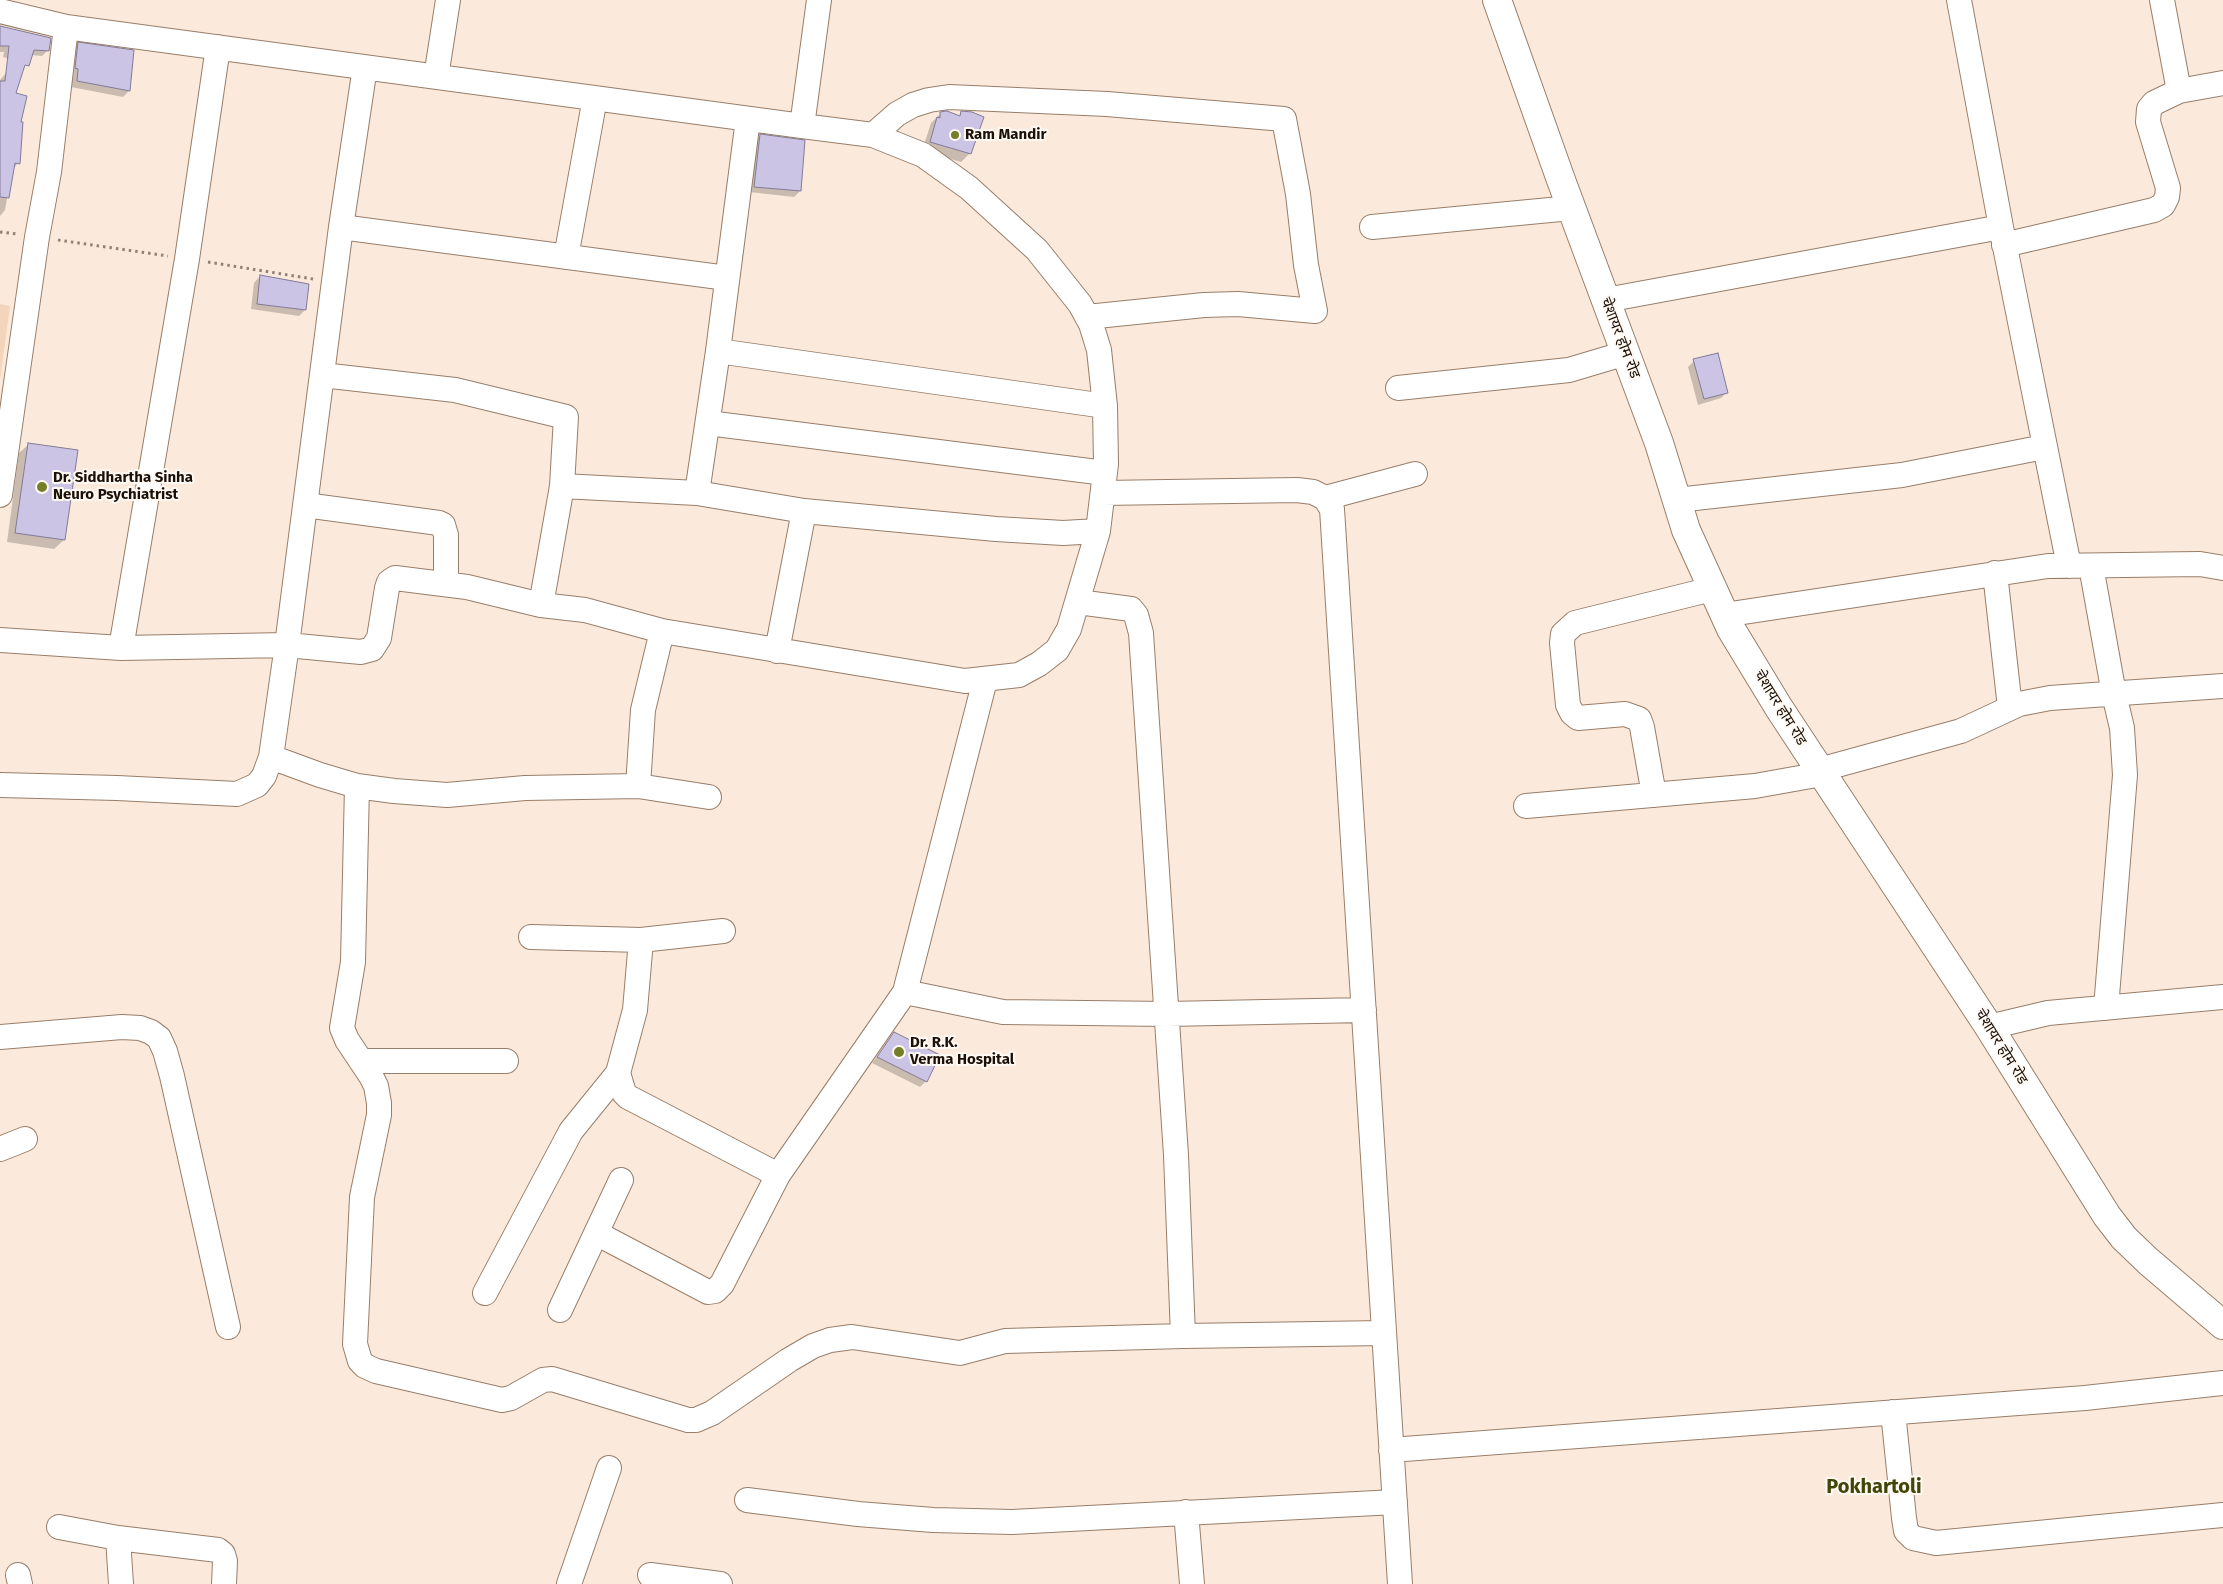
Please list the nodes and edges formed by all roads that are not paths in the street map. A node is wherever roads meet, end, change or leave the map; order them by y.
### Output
1 (448, 0) edge
2 (819, 0) edge
3 (1498, 0) edge
4 (1960, 0) edge
5 (2162, 0) edge
6 (0, 12) edge
7 (66, 27) junction
8 (218, 47) junction
9 (365, 67) junction
10 (436, 77) junction
11 (2223, 83) edge
12 (2179, 91) junction
13 (595, 98) junction
14 (748, 119) junction
15 (802, 126) junction
16 (873, 135) junction
17 (1571, 208) junction
18 (341, 227) junction
19 (1372, 227) dead end
20 (2002, 236) junction
21 (566, 257) junction
22 (728, 278) junction
23 (1606, 300) junction
24 (1088, 317) junction
25 (718, 351) junction
26 (1626, 353) junction
27 (322, 376) junction
28 (1398, 388) dead end
29 (1105, 406) junction
30 (708, 423) junction
31 (2044, 447) junction
32 (1415, 474) dead end
33 (1104, 483) junction
34 (562, 486) junction
35 (697, 493) junction
36 (0, 495) edge
37 (1325, 498) junction
38 (1677, 500) junction
39 (305, 506) junction
40 (804, 511) junction
41 (1098, 531) junction
42 (2080, 566) junction
43 (2223, 568) edge
44 (1995, 573) junction
45 (446, 584) junction
46 (1712, 589) junction
47 (1078, 602) junction
48 (541, 604) junction
49 (1724, 615) junction
50 (662, 632) junction
51 (0, 640) edge
52 (287, 645) junction
53 (121, 648) junction
54 (777, 651) junction
55 (985, 680) junction
56 (2223, 686) edge
57 (2114, 694) junction
58 (2010, 708) junction
59 (271, 757) junction
60 (1821, 772) junction
61 (0, 785) edge
62 (357, 786) junction
63 (638, 786) junction
64 (1654, 795) junction
65 (709, 797) dead end
66 (1526, 806) dead end
67 (723, 931) dead end
68 (531, 937) dead end
69 (641, 940) junction
70 (905, 992) junction
71 (2223, 997) edge
72 (2106, 1008) junction
73 (1364, 1010) junction
74 (1167, 1014) junction
75 (1989, 1027) junction
76 (0, 1037) edge
77 (361, 1061) junction
78 (506, 1061) dead end
79 (618, 1073) junction
80 (25, 1139) dead end
81 (0, 1148) edge
82 (778, 1175) junction
83 (621, 1180) dead end
84 (596, 1233) junction
85 (486, 1293) dead end
86 (560, 1310) dead end
87 (2223, 1325) edge
88 (228, 1327) dead end
89 (1384, 1333) junction
90 (1183, 1336) junction
91 (2223, 1383) edge
92 (1893, 1412) junction
93 (1391, 1450) junction
94 (609, 1468) dead end
95 (747, 1500) dead end
96 (1395, 1502) junction
97 (1186, 1512) junction
98 (2223, 1515) edge
99 (59, 1527) dead end
100 (118, 1538) junction
101 (650, 1575) dead end
102 (121, 1584) edge
103 (224, 1584) edge
104 (569, 1584) edge
105 (720, 1584) edge
106 (1192, 1584) edge
107 (1400, 1584) edge

1 - 10 street
2 - 15 street
3 - 17 street, चेशायर होम रोड
4 - 20 street
5 - 12 street
6 - 7 street
7 - 8 street
7 - 36 street
8 - 9 street
8 - 53 street
9 - 10 street
9 - 18 street
10 - 13 street
11 - 12 street
12 - 20 street
13 - 14 street
13 - 21 street
14 - 15 street
14 - 22 street
15 - 16 street
16 - 24 street
16 - 24 street
17 - 19 street
17 - 23 street, चेशायर होम रोड
18 - 21 street
18 - 27 street
20 - 23 street
20 - 31 street
21 - 22 street
22 - 25 street
23 - 26 street, चेशायर होम रोड
24 - 29 street
25 - 29 street
25 - 30 street
26 - 28 street
26 - 38 street, चेशायर होम रोड
27 - 34 street
27 - 39 street
29 - 33 street
30 - 33 street
30 - 35 street
31 - 38 street
31 - 42 street
32 - 37 street
33 - 37 street
33 - 41 street
34 - 35 street
34 - 48 street
35 - 40 street
37 - 73 street
38 - 46 street, चेशायर होम रोड
39 - 45 street
39 - 52 street
40 - 41 street
40 - 54 street
41 - 47 street
42 - 43 street
42 - 44 street
42 - 57 street
44 - 49 street
44 - 58 street
45 - 48 street
45 - 52 street
46 - 49 street, चेशायर होम रोड
46 - 64 street
47 - 55 street
47 - 74 street
48 - 50 street
49 - 60 street, चेशायर होम रोड
50 - 54 street
50 - 63 street
51 - 53 street
52 - 53 street
52 - 59 street
54 - 55 street
55 - 70 street
56 - 57 street
57 - 58 street
57 - 72 street
58 - 60 street
59 - 61 street
59 - 62 street
60 - 64 street
60 - 75 street, चेशायर होम रोड
62 - 63 street
62 - 77 street
63 - 65 street
64 - 66 street
67 - 69 street
68 - 69 street
69 - 79 street
70 - 74 street
70 - 82 street
71 - 72 street
72 - 75 street
73 - 74 street
73 - 89 street
74 - 90 street
75 - 87 street, चेशायर होम रोड
76 - 88 street
77 - 78 street
77 - 90 street
79 - 82 street
79 - 85 street
80 - 81 street
82 - 84 street
83 - 84 street
84 - 86 street
89 - 90 street
89 - 93 street
91 - 92 street
92 - 93 street
92 - 98 street
93 - 96 street
94 - 104 street
95 - 97 street
96 - 97 street
96 - 107 street
97 - 106 street
99 - 100 street
100 - 102 street
100 - 103 street
101 - 105 street

